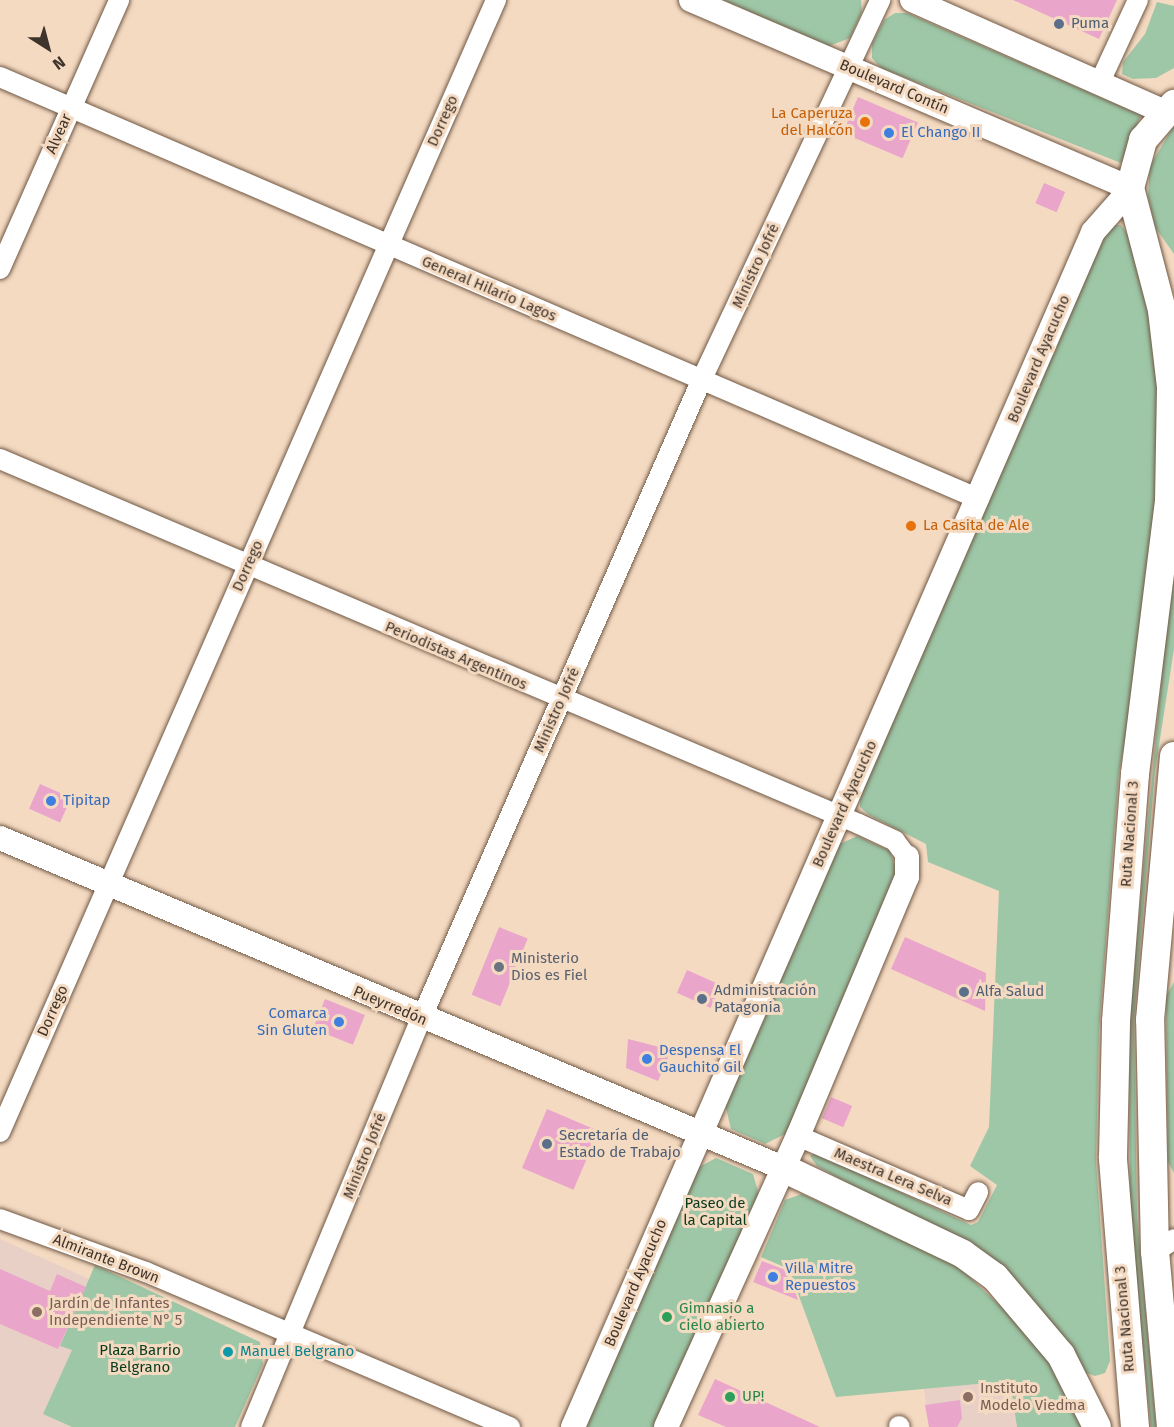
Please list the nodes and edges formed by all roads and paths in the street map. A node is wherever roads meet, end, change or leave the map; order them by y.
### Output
1 (119, 0) edge
2 (496, 0) edge
3 (691, 0) edge
4 (880, 0) edge
5 (912, 0) edge
6 (1138, 0) edge
7 (850, 68) junction
8 (0, 77) edge
9 (1099, 84) junction
10 (1170, 105) edge
11 (71, 108) junction
12 (1130, 189) junction
13 (1147, 244) junction
14 (388, 246) junction
15 (0, 269) edge
16 (1174, 273) edge
17 (701, 381) junction
18 (0, 459) edge
19 (979, 499) junction
20 (248, 566) junction
21 (561, 701) junction
22 (1174, 756) edge
23 (840, 817) junction
24 (0, 838) edge
25 (907, 857) joint
26 (108, 885) junction
27 (1164, 960) edge
28 (421, 1019) junction
29 (0, 1132) edge
30 (701, 1133) junction
31 (798, 1136) junction
32 (783, 1168) junction
33 (978, 1192) dead end
34 (0, 1219) edge
35 (1165, 1245) edge
36 (293, 1335) junction
37 (251, 1427) edge
38 (510, 1427) edge
39 (573, 1427) edge
40 (666, 1427) edge
41 (1097, 1427) edge
42 (1135, 1427) edge
43 (1171, 1427) edge

1 - 11 street, Alvear
2 - 14 street, Dorrego
3 - 7 main road, Boulevard Contín
4 - 7 street, Ministro Jofré
5 - 9 main road
6 - 9 street
7 - 12 main road, Boulevard Contín
7 - 17 street, Ministro Jofré
8 - 11 street, General Hilario Lagos
9 - 10 main road
10 - 12 highway
11 - 14 street, General Hilario Lagos
11 - 15 street, Alvear
12 - 13 highway, Ruta Nacional 3
12 - 19 main road, Boulevard Ayacucho
13 - 16 highway, Ruta Nacional 3
13 - 42 highway, Ruta Nacional 3
14 - 17 street, General Hilario Lagos
14 - 20 street, Dorrego
17 - 19 street, General Hilario Lagos
17 - 21 street, Ministro Jofré
18 - 20 street, Periodistas Argentinos
19 - 23 main road, Boulevard Ayacucho
20 - 21 street, Periodistas Argentinos
20 - 26 street, Dorrego
21 - 23 street, Periodistas Argentinos
21 - 28 street, Ministro Jofré
22 - 27 highway
23 - 25 street, Periodistas Argentinos
23 - 30 main road, Boulevard Ayacucho
24 - 26 main road, Pueyrredón
25 - 31 main road
26 - 28 main road, Pueyrredón
26 - 29 street, Dorrego
27 - 35 highway
28 - 30 main road, Pueyrredón
28 - 36 street, Ministro Jofré
30 - 32 main road, Pueyrredón
30 - 39 main road, Boulevard Ayacucho
31 - 32 main road
31 - 33 street, Maestra Lera Selva
32 - 40 main road
32 - 41 highway
34 - 36 street, Almirante Brown
35 - 43 highway
36 - 37 street, Ministro Jofré
36 - 38 street, Almirante Brown

